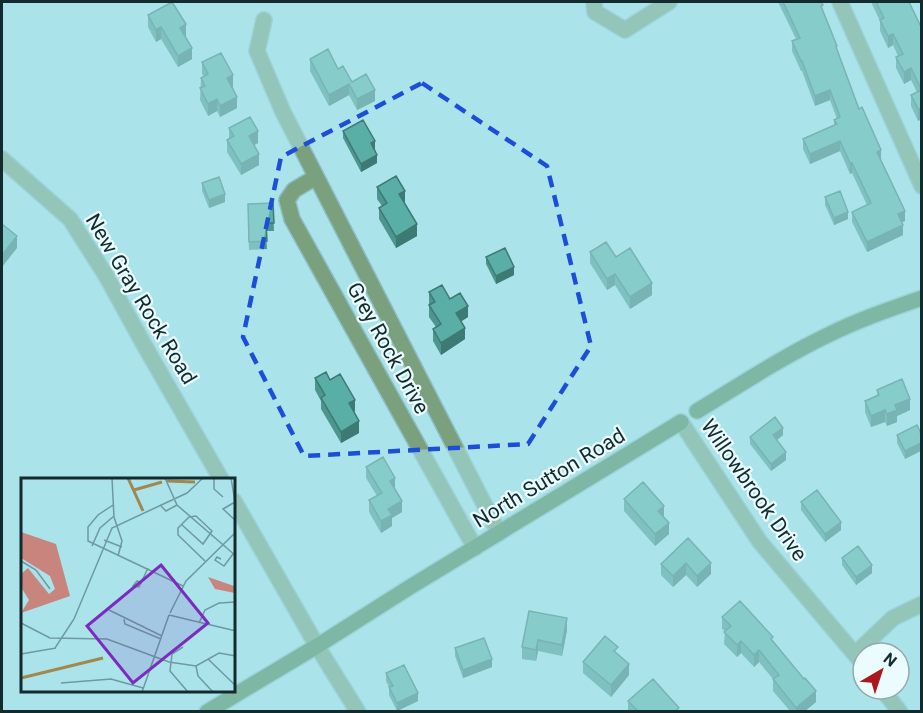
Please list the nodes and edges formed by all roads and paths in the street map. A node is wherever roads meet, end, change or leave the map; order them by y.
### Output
1 (594, 2) edge
2 (840, 2) edge
3 (664, 3) edge
4 (264, 20) dead end
5 (2, 159) edge
6 (316, 177) junction
7 (921, 186) edge
8 (921, 298) edge
9 (697, 411) joint
10 (681, 422) junction
11 (220, 478) edge
12 (236, 504) edge
13 (499, 533) junction
14 (475, 548) junction
15 (921, 604) edge
16 (874, 641) edge
17 (317, 646) junction
18 (851, 650) edge
19 (207, 711) edge
20 (358, 711) edge

1 - 3 street
2 - 7 street
4 - 6 street, Grey Rock Drive
5 - 11 street, New Gray Rock Road
6 - 13 street, Grey Rock Drive
6 - 14 street, Grey Rock Drive
8 - 9 main road, North Sutton Road
9 - 10 street, North Sutton Road
10 - 13 main road, North Sutton Road
10 - 18 street, Willowbrook Drive
12 - 17 street
13 - 14 main road, North Sutton Road
14 - 17 main road, North Sutton Road
15 - 16 street
17 - 19 main road, North Sutton Road
17 - 20 street

